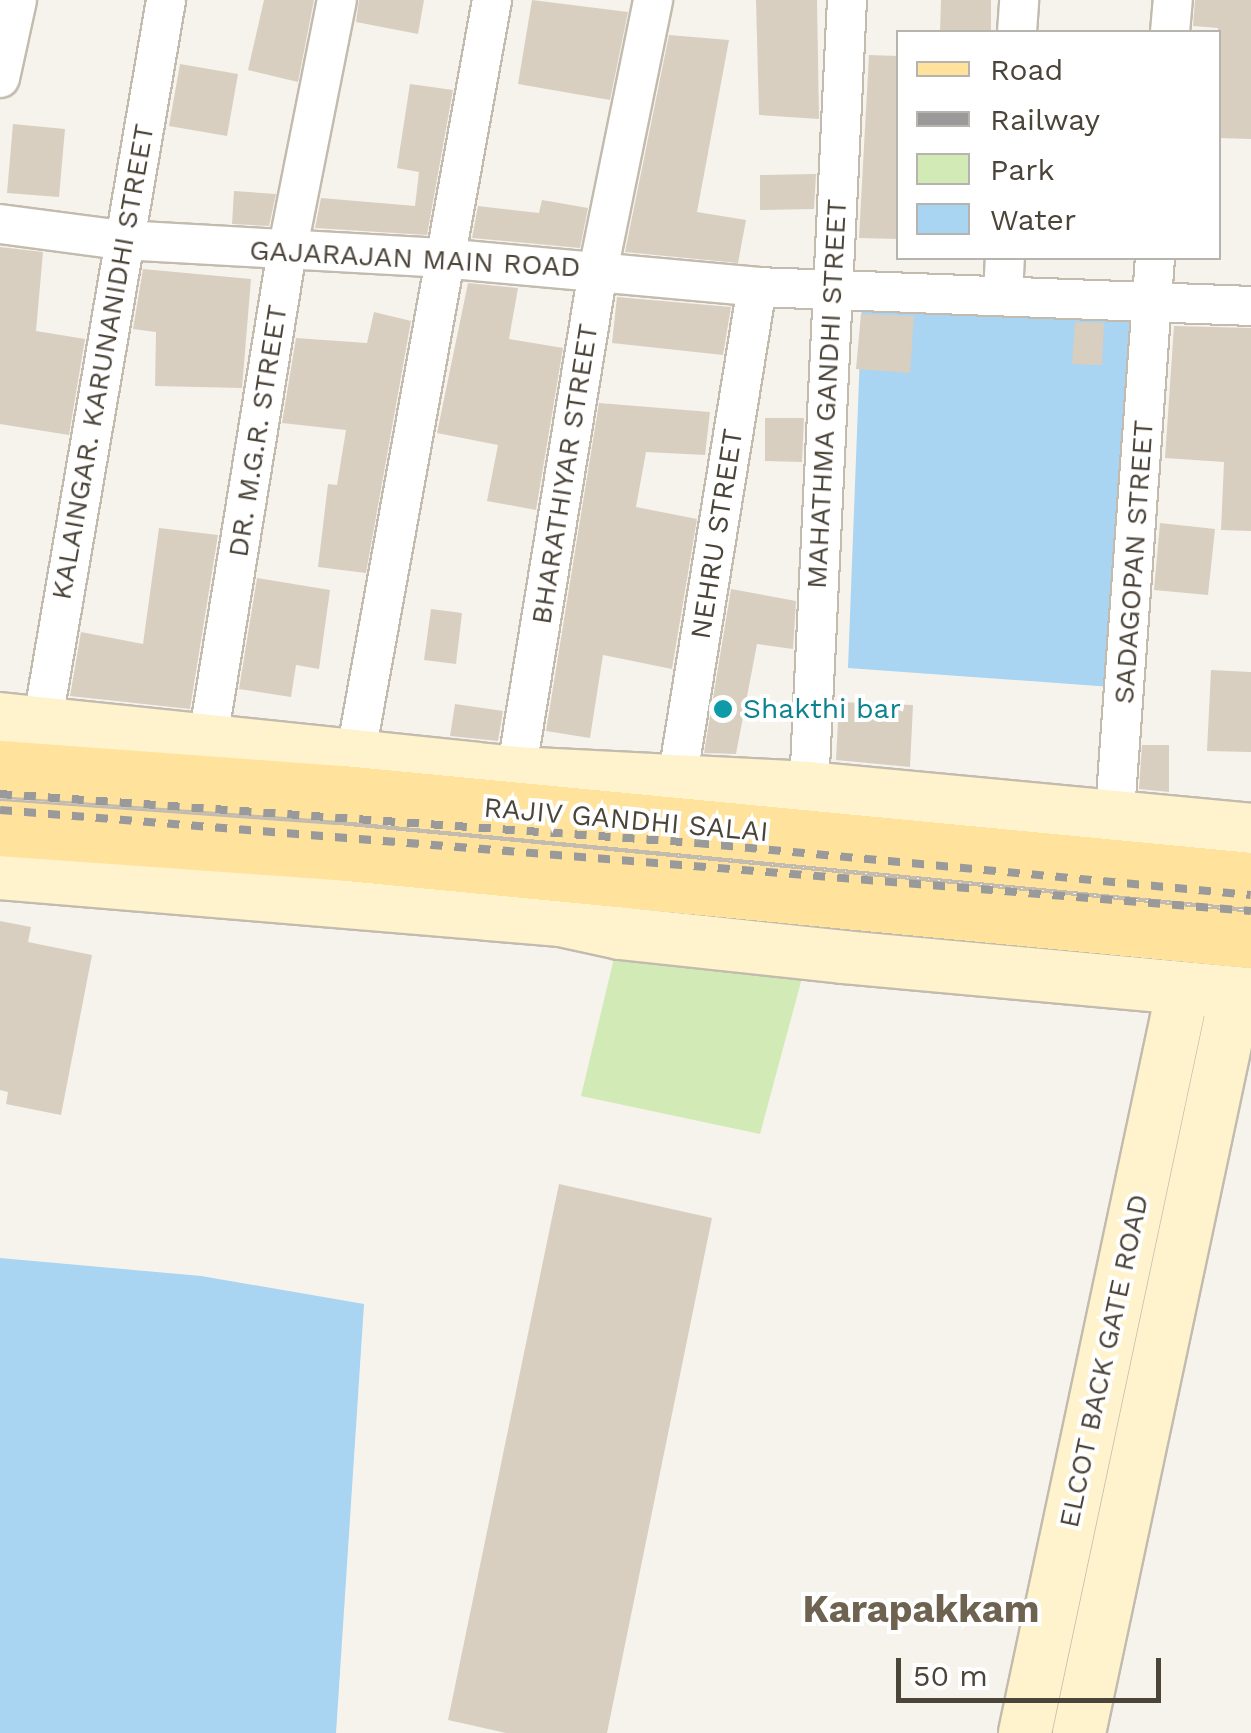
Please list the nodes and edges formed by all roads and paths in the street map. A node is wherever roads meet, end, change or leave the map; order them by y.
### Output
1 (17, 0) edge
2 (166, 0) edge
3 (337, 0) edge
4 (492, 0) edge
5 (654, 0) edge
6 (847, 0) edge
7 (1019, 0) edge
8 (1173, 0) edge
9 (1017, 30) edge
10 (1170, 30) edge
11 (0, 78) edge
12 (0, 224) edge
13 (122, 240) junction
14 (288, 252) junction
15 (441, 258) junction
16 (1156, 260) edge
17 (598, 270) junction
18 (1004, 276) edge
19 (831, 286) junction
20 (757, 287) junction
21 (1153, 300) junction
22 (1251, 306) edge
23 (21, 722) edge
24 (207, 744) junction
25 (0, 768) edge
26 (516, 773) junction
27 (352, 774) junction
28 (677, 781) junction
29 (809, 788) junction
30 (0, 828) edge
31 (1251, 829) edge
32 (1113, 844) junction
33 (269, 871) junction
34 (0, 873) edge
35 (1251, 880) edge
36 (1251, 940) edge
37 (1184, 989) junction
38 (1244, 993) edge
39 (1025, 1733) edge
40 (1079, 1733) edge

1 - 11 street
2 - 13 street, KALAINGAR. KARUNANIDHI STREET
3 - 14 street, DR. M.G.R. STREET
4 - 15 street
5 - 17 street, BHARATHIYAR STREET
6 - 19 street, MAHATHMA GANDHI STREET
7 - 9 street
8 - 10 street
12 - 13 street, GAJARAJAN MAIN ROAD
13 - 14 street, GAJARAJAN MAIN ROAD
13 - 23 street, KALAINGAR. KARUNANIDHI STREET
14 - 15 street, GAJARAJAN MAIN ROAD
14 - 24 street, DR. M.G.R. STREET
15 - 17 street, GAJARAJAN MAIN ROAD
15 - 27 street
16 - 21 street, SADAGOPAN STREET
17 - 20 street, GAJARAJAN MAIN ROAD
17 - 26 street, BHARATHIYAR STREET
18 - 19 street, GAJARAJAN MAIN ROAD
18 - 21 street, GAJARAJAN MAIN ROAD
19 - 20 street, GAJARAJAN MAIN ROAD
19 - 29 street, MAHATHMA GANDHI STREET
20 - 28 street, NEHRU STREET
21 - 22 street, GAJARAJAN MAIN ROAD
21 - 32 street, SADAGOPAN STREET
23 - 24 street
24 - 27 street
25 - 27 main road, RAJIV GANDHI SALAI
26 - 27 street
26 - 28 street
27 - 32 main road, RAJIV GANDHI SALAI
28 - 29 street
29 - 32 street
30 - 33 main road
31 - 32 street
32 - 35 main road, RAJIV GANDHI SALAI
33 - 34 street
33 - 36 main road
33 - 37 street
37 - 38 street
37 - 39 street, ELCOT BACK GATE ROAD
38 - 40 street, ELCOT BACK GATE ROAD

